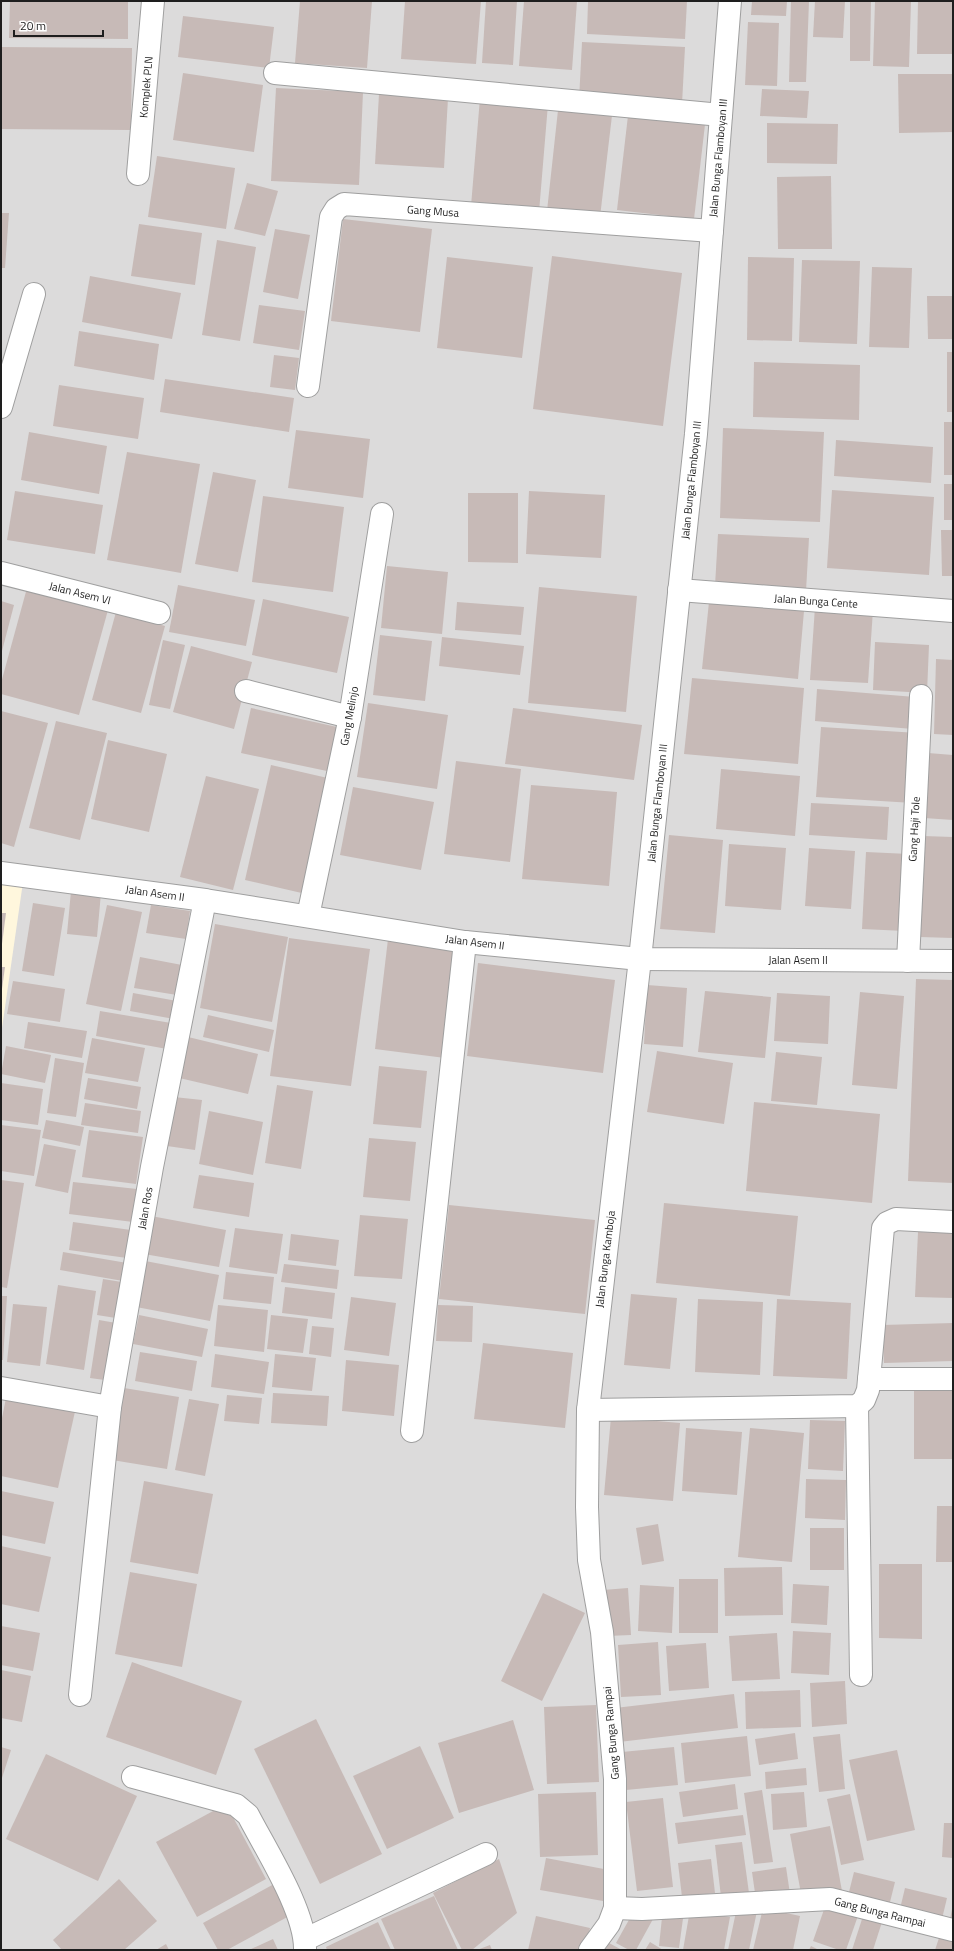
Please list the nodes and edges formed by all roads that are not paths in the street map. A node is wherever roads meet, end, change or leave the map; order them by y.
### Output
1 (153, 1) edge
2 (730, 1) edge
3 (275, 73) dead end
4 (722, 115) junction
5 (138, 174) dead end
6 (712, 231) junction
7 (34, 294) dead end
8 (308, 386) dead end
9 (1, 408) edge
10 (382, 514) dead end
11 (1, 573) edge
12 (679, 590) junction
13 (953, 612) edge
14 (159, 613) dead end
15 (246, 691) dead end
16 (921, 696) dead end
17 (350, 717) junction
18 (1, 873) edge
19 (205, 900) junction
20 (308, 916) junction
21 (465, 942) junction
22 (640, 959) junction
23 (908, 961) junction
24 (953, 961) edge
25 (953, 1222) edge
26 (953, 1379) edge
27 (869, 1380) junction
28 (1, 1388) edge
29 (857, 1406) junction
30 (110, 1407) junction
31 (588, 1410) junction
32 (412, 1431) dead end
33 (589, 1560) joint
34 (861, 1674) dead end
35 (80, 1695) dead end
36 (133, 1778) dead end
37 (486, 1854) dead end
38 (615, 1908) junction
39 (953, 1930) edge
40 (306, 1945) edge
41 (590, 1950) edge

1 - 5 street, Komplek PLN
2 - 4 street, Jalan Bunga Flamboyan III
3 - 4 street
4 - 6 street, Jalan Bunga Flamboyan III
6 - 8 street, Gang Musa
6 - 12 street, Jalan Bunga Flamboyan III
7 - 9 street
10 - 17 street, Gang Melinjo
11 - 14 street, Jalan Asem VI
12 - 13 street, Jalan Bunga Cente
12 - 22 street, Jalan Bunga Flamboyan III
15 - 17 street
16 - 23 street, Gang Haji Tole
17 - 20 street, Gang Melinjo
18 - 19 street, Jalan Asem II
19 - 20 street, Jalan Asem II
19 - 30 street, Jalan Ros
20 - 21 street, Jalan Asem II
21 - 22 street, Jalan Asem II
21 - 32 street
22 - 23 street, Jalan Asem II
22 - 31 street, Jalan Bunga Kamboja
23 - 24 street, Jalan Asem II
25 - 27 street
26 - 27 street
27 - 29 street
28 - 30 street
29 - 31 street
29 - 34 street
30 - 35 street, Jalan Ros
31 - 33 street, Jalan Bunga Kamboja
33 - 38 street, Gang Bunga Rampai
36 - 40 street
37 - 40 street
38 - 39 street, Gang Bunga Rampai
38 - 41 street, Gang Bunga Rampai

